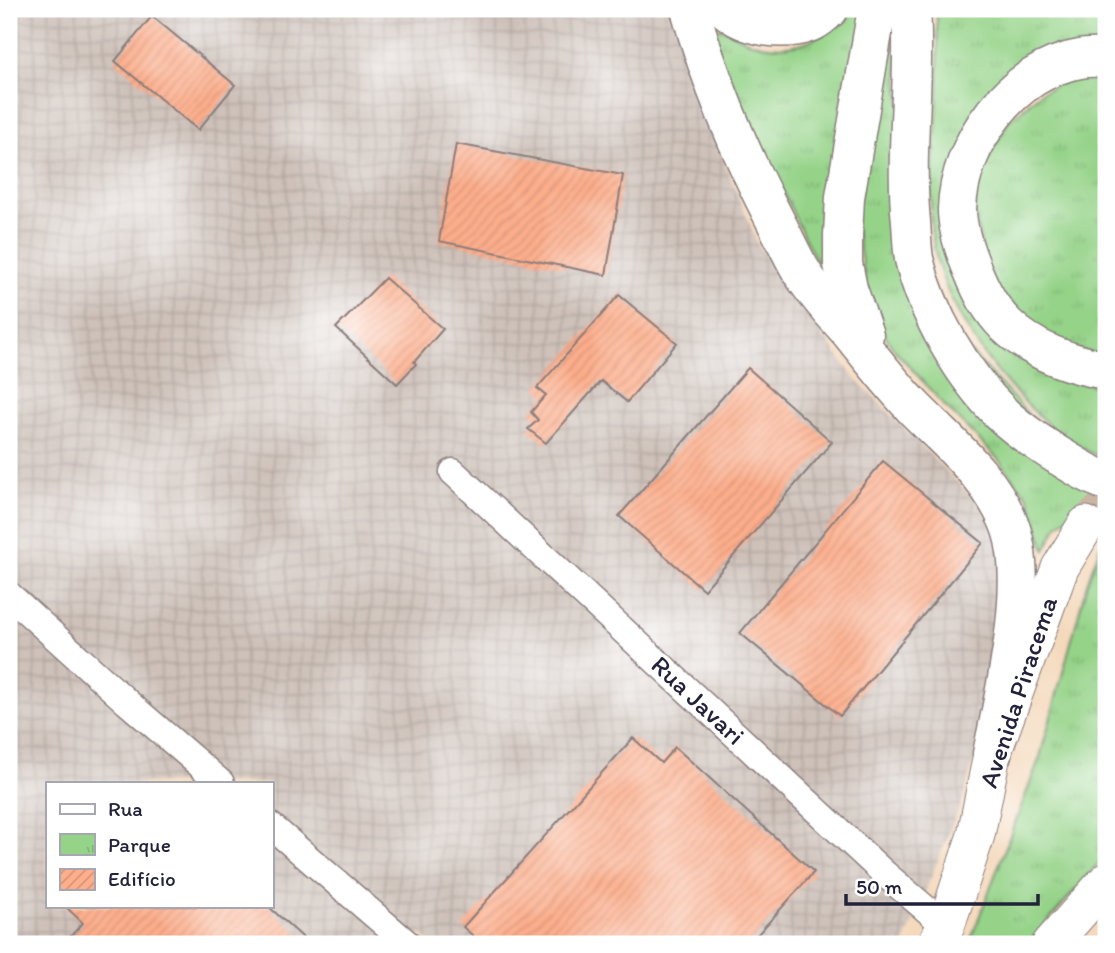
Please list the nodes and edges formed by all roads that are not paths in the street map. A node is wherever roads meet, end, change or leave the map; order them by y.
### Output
1 (690, 9) edge
2 (726, 9) edge
3 (829, 9) edge
4 (877, 9) edge
5 (911, 9) edge
6 (1106, 58) edge
7 (873, 360) junction
8 (1106, 370) edge
9 (453, 472) dead end
10 (1106, 481) edge
11 (1086, 525) tunnel mouth
12 (9, 594) edge
13 (992, 754) junction
14 (220, 782) edge
15 (273, 828) edge
16 (1106, 883) edge
17 (941, 935) edge
18 (408, 944) edge
19 (1051, 944) edge

1 - 7 highway
2 - 3 highway
4 - 7 highway
5 - 10 highway
6 - 8 highway
7 - 13 highway
9 - 17 street, Rua Javari
11 - 13 main road, Avenida Piracema
12 - 14 street
13 - 17 main road, Avenida Piracema
15 - 18 street
16 - 19 main road

